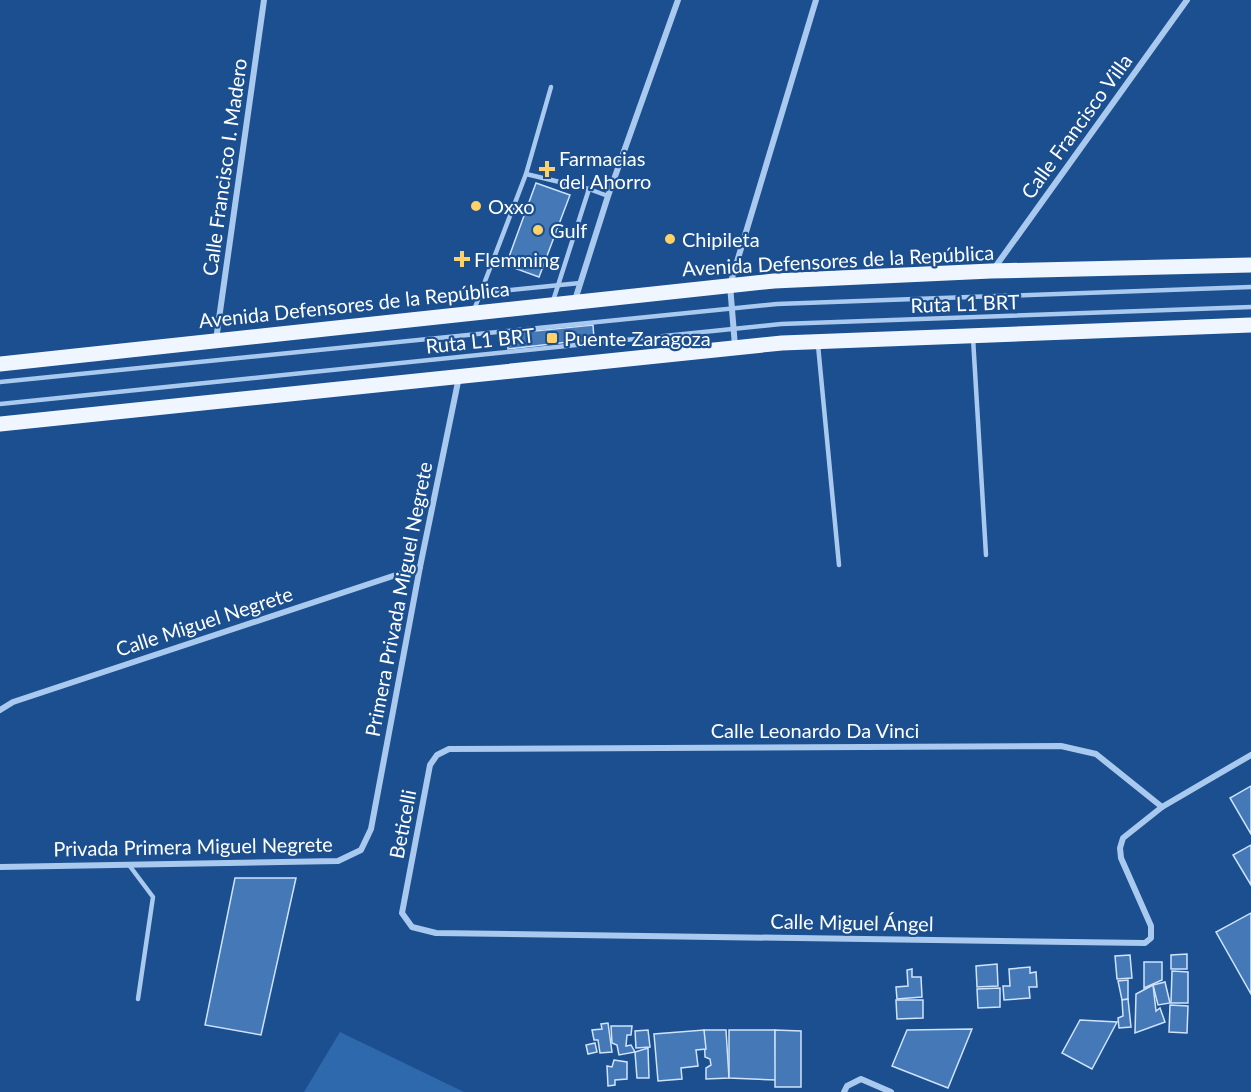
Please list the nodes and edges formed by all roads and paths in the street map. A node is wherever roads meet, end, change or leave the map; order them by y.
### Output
1 (264, 0) edge
2 (678, 0) edge
3 (816, 0) edge
4 (1187, 0) edge
5 (551, 87) dead end
6 (526, 174) junction
7 (590, 189) junction
8 (608, 196) junction
9 (1251, 265) edge
10 (991, 272) junction
11 (580, 283) junction
12 (558, 285) junction
13 (730, 285) junction
14 (1251, 287) edge
15 (480, 293) junction
16 (574, 302) junction
17 (552, 304) junction
18 (732, 308) junction
19 (1251, 308) edge
20 (473, 313) junction
21 (1251, 325) edge
22 (734, 329) junction
23 (973, 336) junction
24 (216, 340) junction
25 (817, 342) junction
26 (735, 348) junction
27 (0, 364) edge
28 (459, 376) junction
29 (0, 382) edge
30 (0, 404) edge
31 (0, 424) edge
32 (986, 555) dead end
33 (839, 565) dead end
34 (420, 567) junction
35 (0, 710) edge
36 (449, 749) joint
37 (1251, 755) edge
38 (1162, 807) junction
39 (371, 829) joint
40 (129, 865) junction
41 (0, 867) edge
42 (402, 914) joint
43 (138, 999) dead end
44 (844, 1092) edge
45 (891, 1092) edge

1 - 24 street, Calle Francisco I. Madero
2 - 8 street
3 - 13 street
4 - 10 street, Calle Francisco Villa
5 - 6 lane
6 - 7 lane
6 - 15 lane
7 - 8 lane
7 - 12 lane
8 - 11 street
9 - 10 main road, Avenida Defensores de la República
10 - 13 main road, Avenida Defensores de la República
11 - 12 lane
11 - 16 street
12 - 15 lane
12 - 17 lane
13 - 16 main road, Avenida Defensores de la República
13 - 18 street
14 - 18 lane, Ruta L1 BRT
15 - 20 lane
16 - 17 main road, Avenida Defensores de la República
17 - 20 main road, Avenida Defensores de la República
18 - 22 street
18 - 29 lane, Ruta L1 BRT
19 - 22 lane, Ruta L1 BRT
20 - 24 main road, Avenida Defensores de la República
21 - 23 main road
22 - 26 street
22 - 30 lane, Ruta L1 BRT
23 - 25 main road
23 - 32 lane
24 - 27 main road, Avenida Defensores de la República
25 - 26 main road
25 - 33 lane
26 - 28 main road
28 - 31 main road
28 - 34 street, Primera Privada Miguel Negrete
34 - 35 street, Calle Miguel Negrete
34 - 39 street, Primera Privada Miguel Negrete
36 - 38 street, Calle Leonardo Da Vinci
36 - 42 street, Beticelli
37 - 38 street
38 - 42 street, Calle Miguel Ángel
39 - 40 street, Privada Primera Miguel Negrete
40 - 41 street, Privada Primera Miguel Negrete
40 - 43 lane
44 - 45 street

